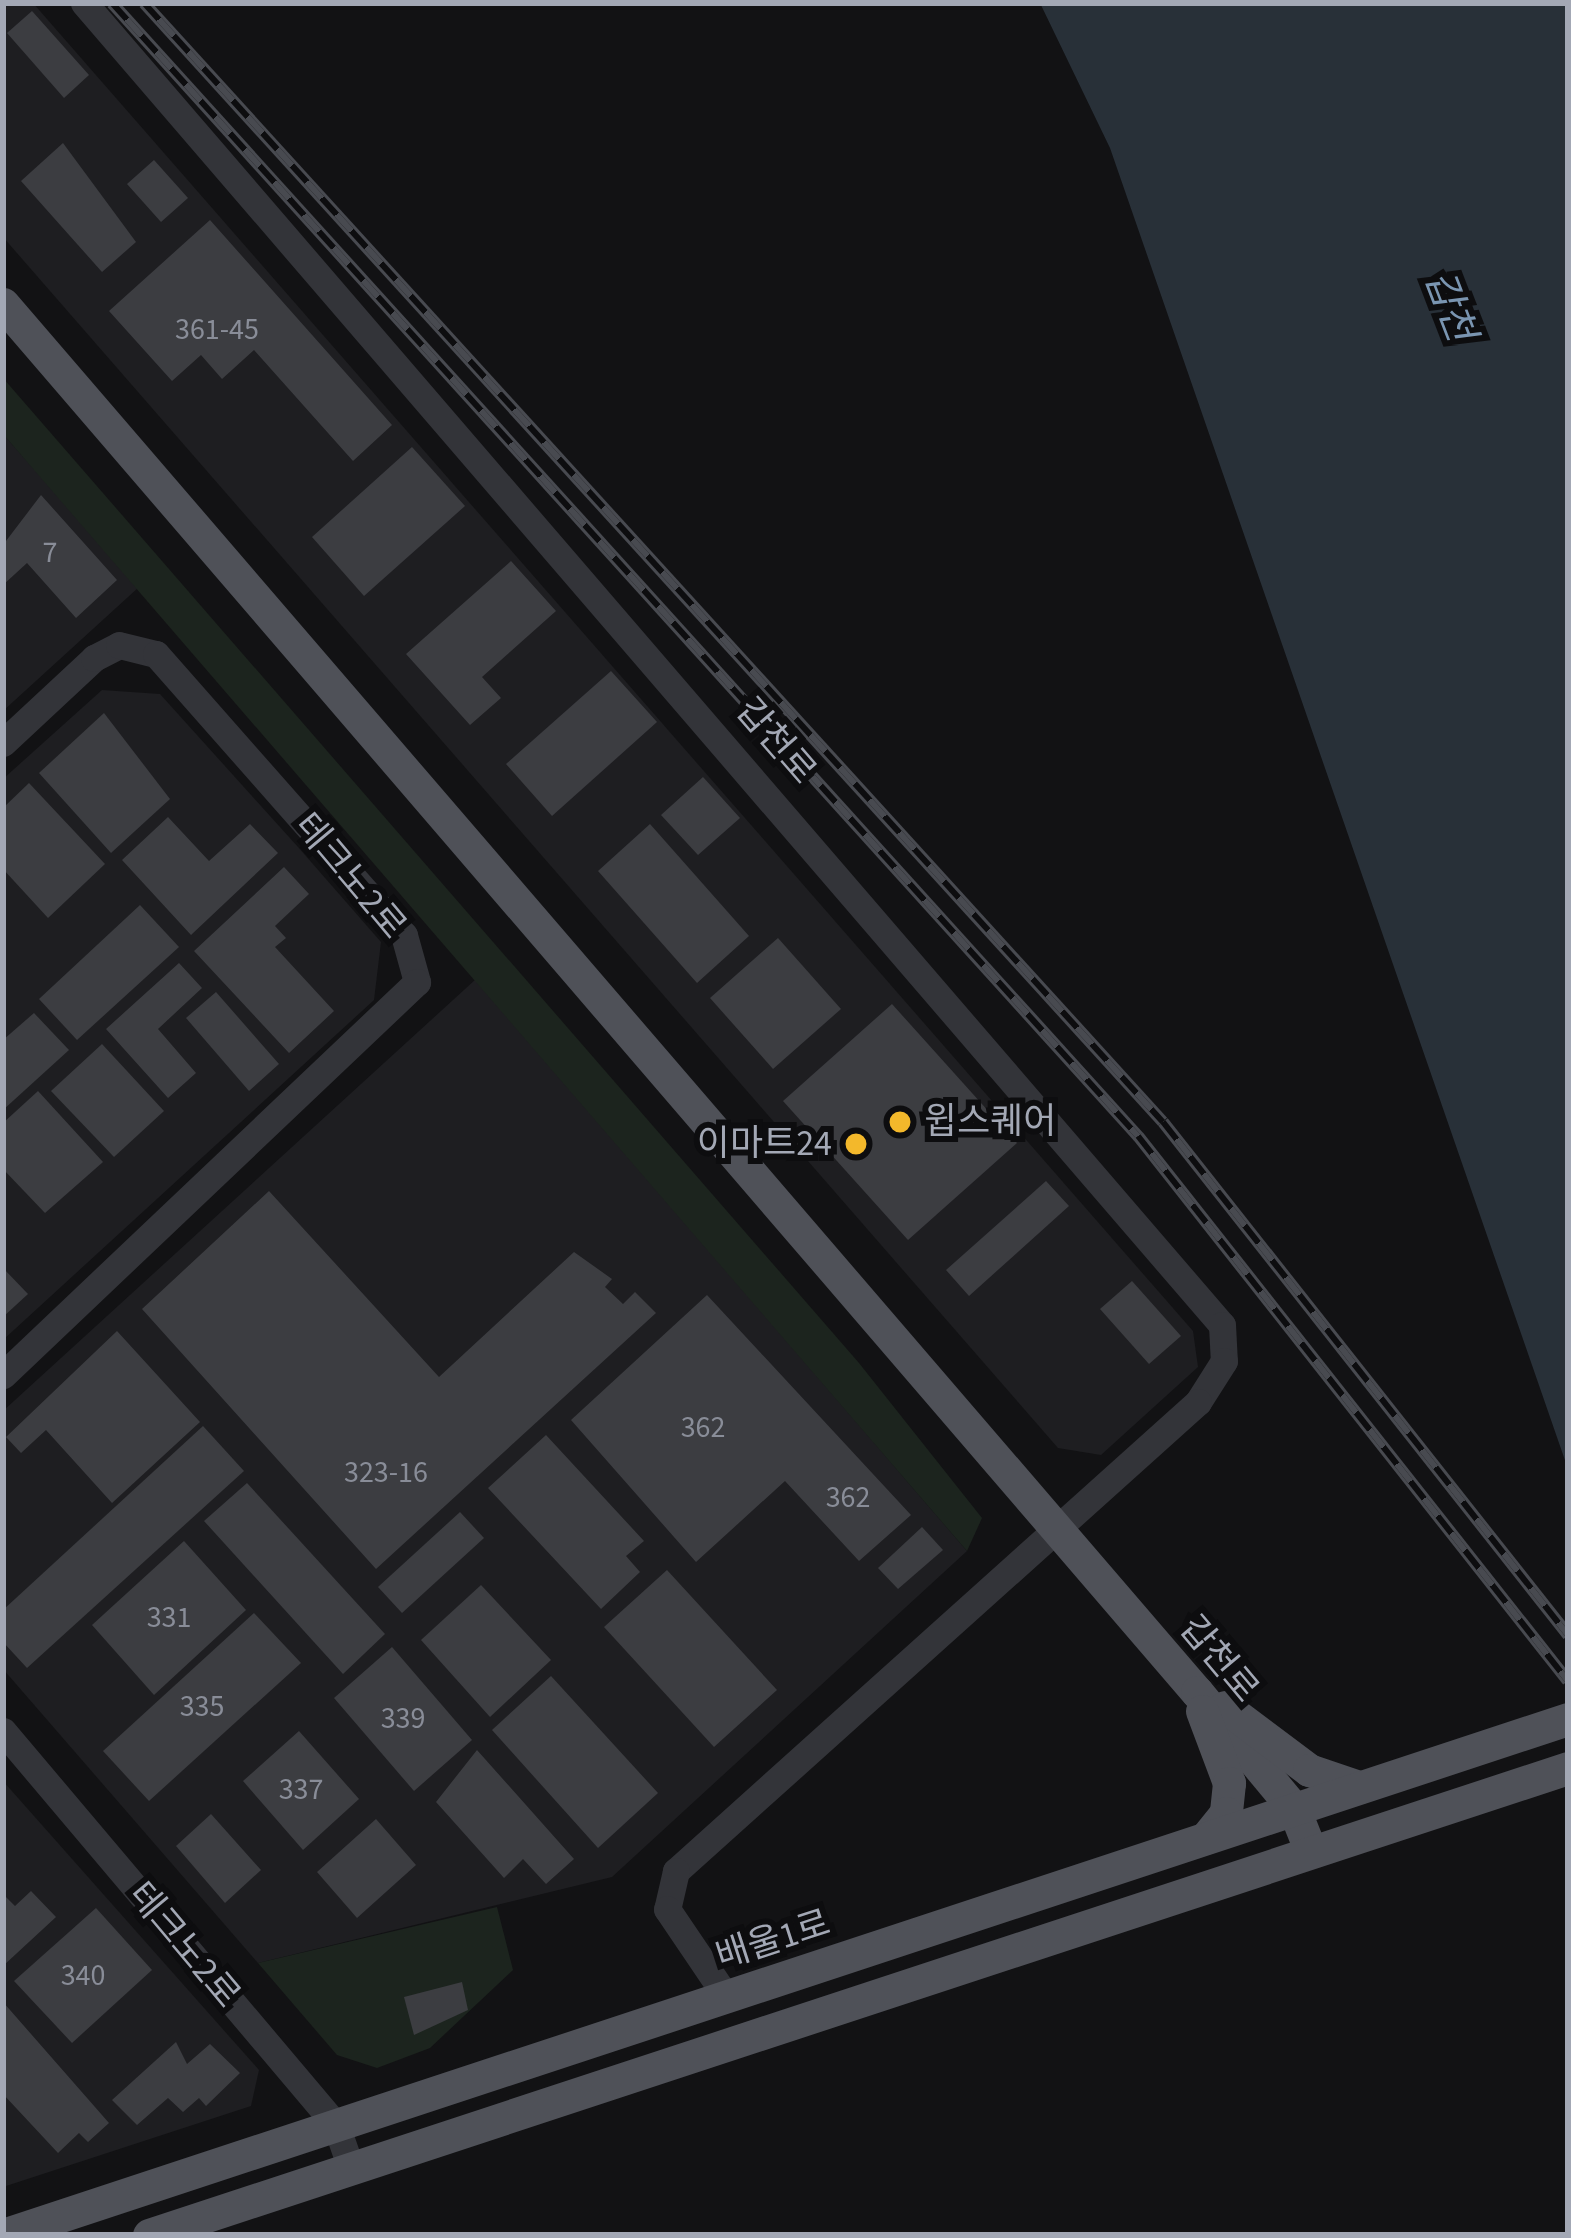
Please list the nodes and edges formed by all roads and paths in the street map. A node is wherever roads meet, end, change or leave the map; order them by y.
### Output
1 (84, 3) edge
2 (3, 304) edge
3 (3, 743) edge
4 (3, 1375) edge
5 (1054, 1526) junction
6 (1197, 1692) junction
7 (1568, 1719) edge
8 (3, 1731) edge
9 (1568, 1768) edge
10 (1359, 1787) junction
11 (1294, 1809) junction
12 (1206, 1838) junction
13 (1311, 1852) junction
14 (726, 1996) junction
15 (336, 2125) junction
16 (351, 2168) junction
17 (3, 2234) edge
18 (148, 2235) edge

1 - 5 street, 갑천로
2 - 5 main road, 갑천로
3 - 4 street, 테크노2로
5 - 6 main road, 갑천로
5 - 14 street
6 - 10 main road
6 - 11 main road, 갑천로
6 - 12 main road
7 - 10 main road, 배울1로
8 - 15 street, 테크노2로
9 - 13 main road
10 - 11 main road, 배울1로
11 - 12 main road, 배울1로
11 - 13 main road, 갑천로
12 - 14 main road, 배울1로
13 - 16 main road
14 - 15 main road, 배울1로
15 - 16 street, 테크노2로
15 - 17 main road, 배울1로
16 - 18 main road

